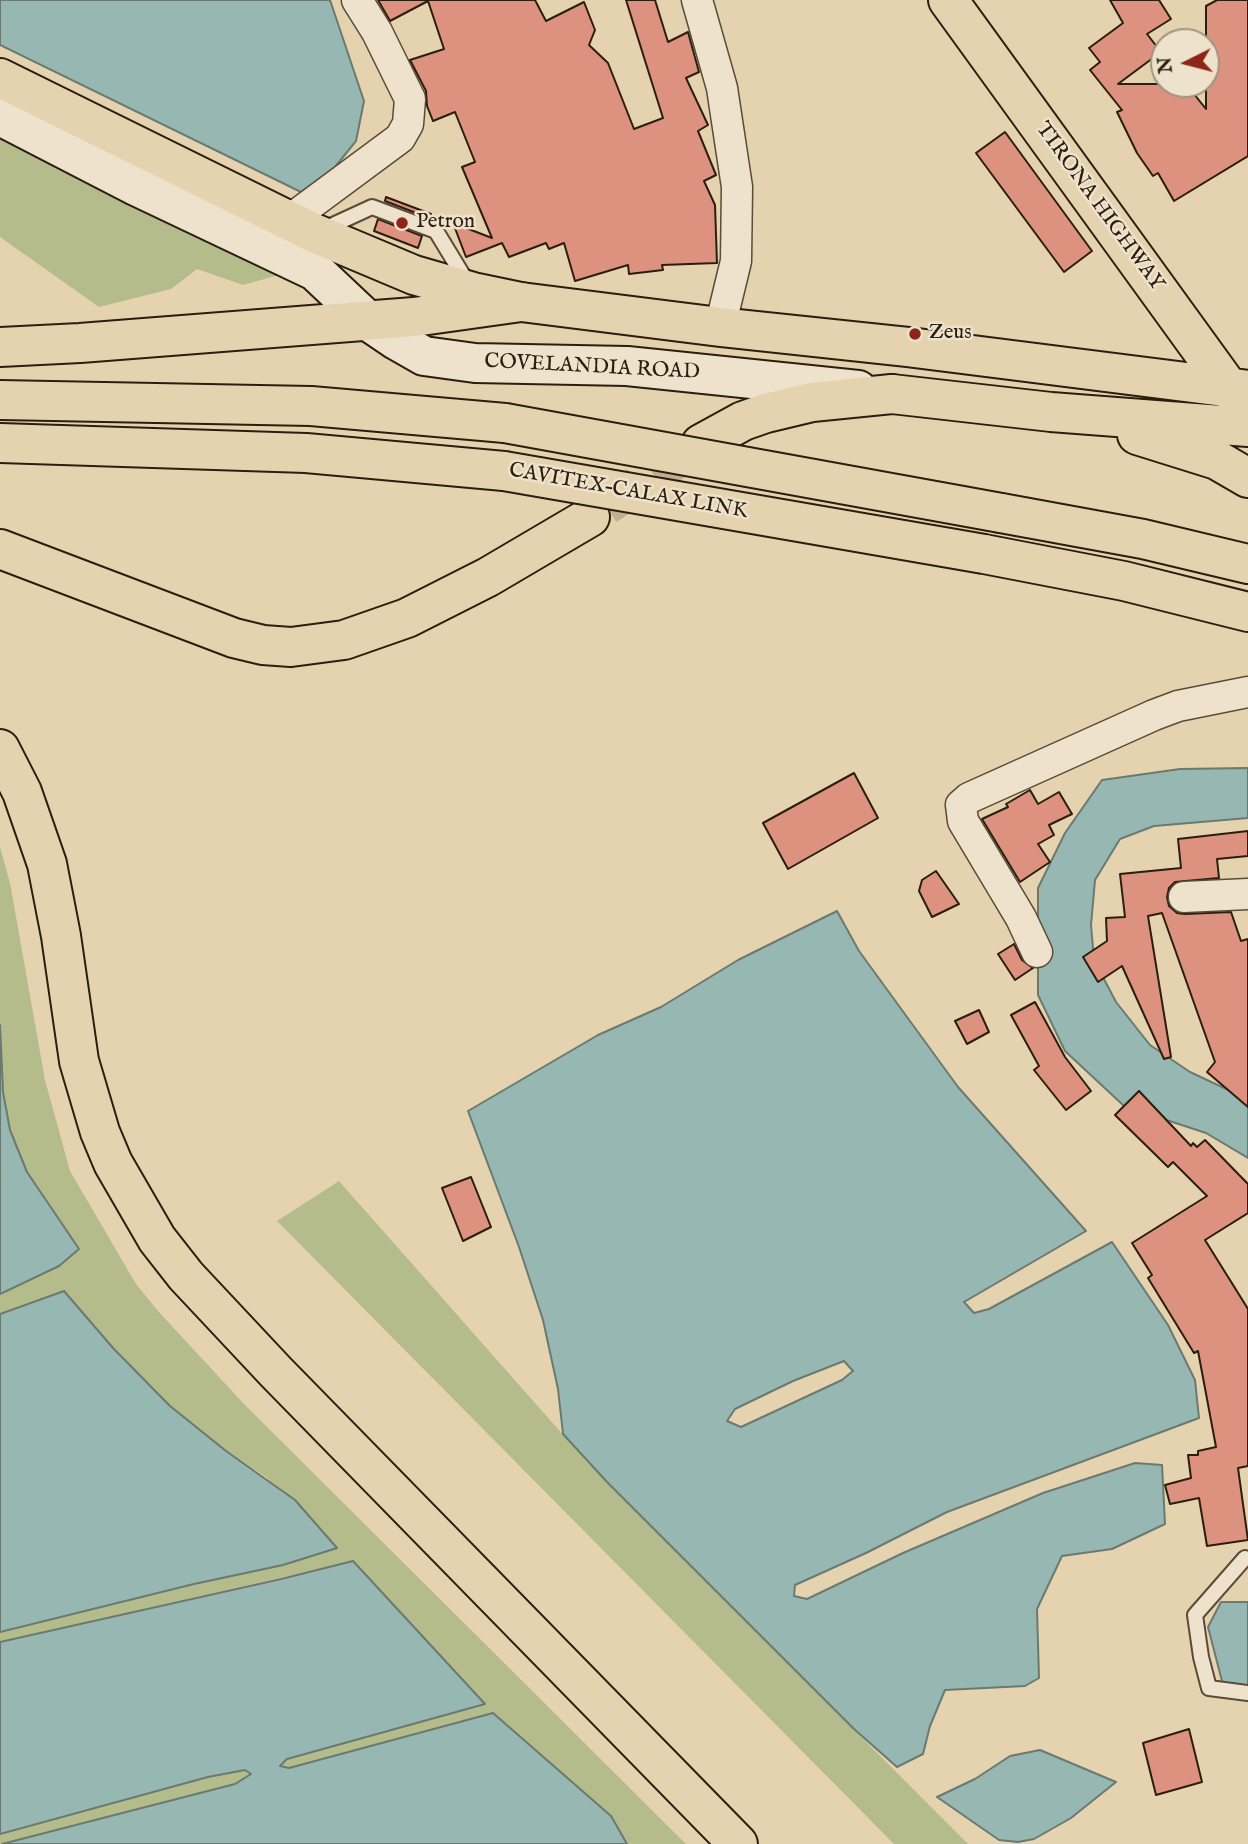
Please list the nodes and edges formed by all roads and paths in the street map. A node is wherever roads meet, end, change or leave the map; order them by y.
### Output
1 (357, 0) edge
2 (697, 0) edge
3 (948, 0) edge
4 (0, 78) edge
5 (0, 116) edge
6 (301, 227) junction
7 (521, 302) junction
8 (368, 321) junction
9 (720, 327) junction
10 (0, 347) edge
11 (892, 394) junction
12 (1242, 398) edge
13 (0, 400) edge
14 (1051, 412) junction
15 (1248, 427) edge
16 (0, 443) edge
17 (701, 444) tunnel mouth
18 (1248, 478) edge
19 (590, 517) tunnel mouth
20 (0, 549) edge
21 (1248, 564) edge
22 (1248, 612) edge
23 (1248, 692) edge
24 (0, 749) edge
25 (1248, 894) edge
26 (1184, 897) dead end
27 (1037, 952) dead end
28 (1244, 1558) dead end
29 (1248, 1693) edge
30 (738, 1844) edge

1 - 6 street
2 - 9 street
3 - 12 main road, TIRONA HIGHWAY
4 - 6 main road
5 - 8 main road, COVELANDIA ROAD
6 - 7 main road
7 - 8 main road
7 - 9 main road
8 - 10 main road
8 - 11 main road, COVELANDIA ROAD
9 - 12 main road
11 - 14 main road, COVELANDIA ROAD
11 - 17 main road
13 - 21 main road, bridge
14 - 15 main road, COVELANDIA ROAD
14 - 18 main road
16 - 22 main road, CAVITEX–CALAX LINK, bridge
19 - 20 main road
23 - 27 street
24 - 30 main road
25 - 26 street
28 - 29 lane

